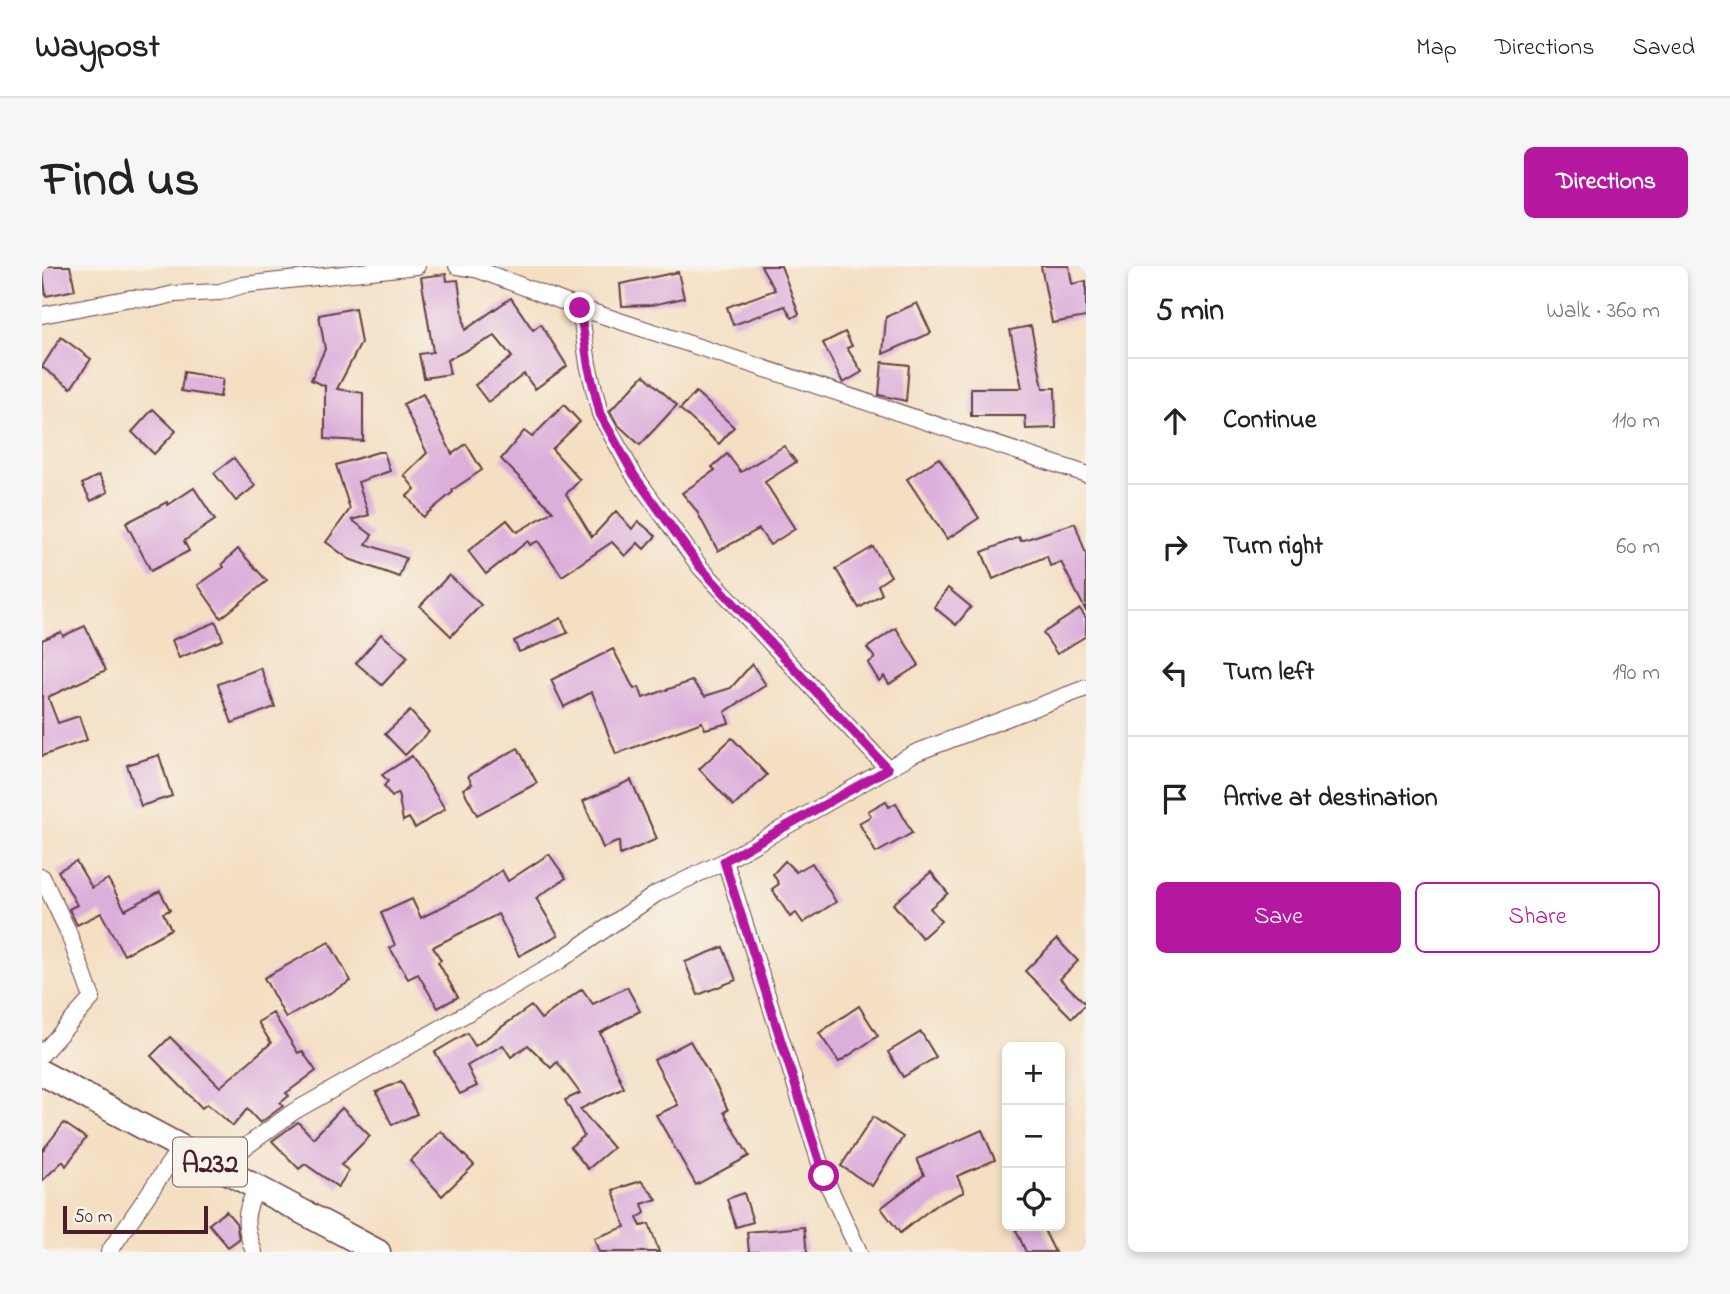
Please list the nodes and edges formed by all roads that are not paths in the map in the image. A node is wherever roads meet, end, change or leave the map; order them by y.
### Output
1 (417, 266) edge
2 (457, 266) edge
3 (580, 308) junction
4 (42, 315) edge
5 (1086, 474) edge
6 (1086, 688) edge
7 (888, 769) junction
8 (724, 861) junction
9 (42, 877) edge
10 (42, 1054) edge
11 (42, 1073) edge
12 (181, 1146) junction
13 (218, 1167) junction
14 (257, 1188) junction
15 (109, 1252) edge
16 (254, 1252) edge
17 (378, 1252) edge
18 (859, 1252) edge

1 - 4 street
2 - 3 street
3 - 5 street
3 - 7 street
6 - 7 street
7 - 8 street
8 - 13 street
8 - 18 street
9 - 10 street
11 - 12 main road, A232
12 - 13 main road, A232
12 - 15 street
13 - 14 main road, A232
14 - 16 street
14 - 17 main road, A232

